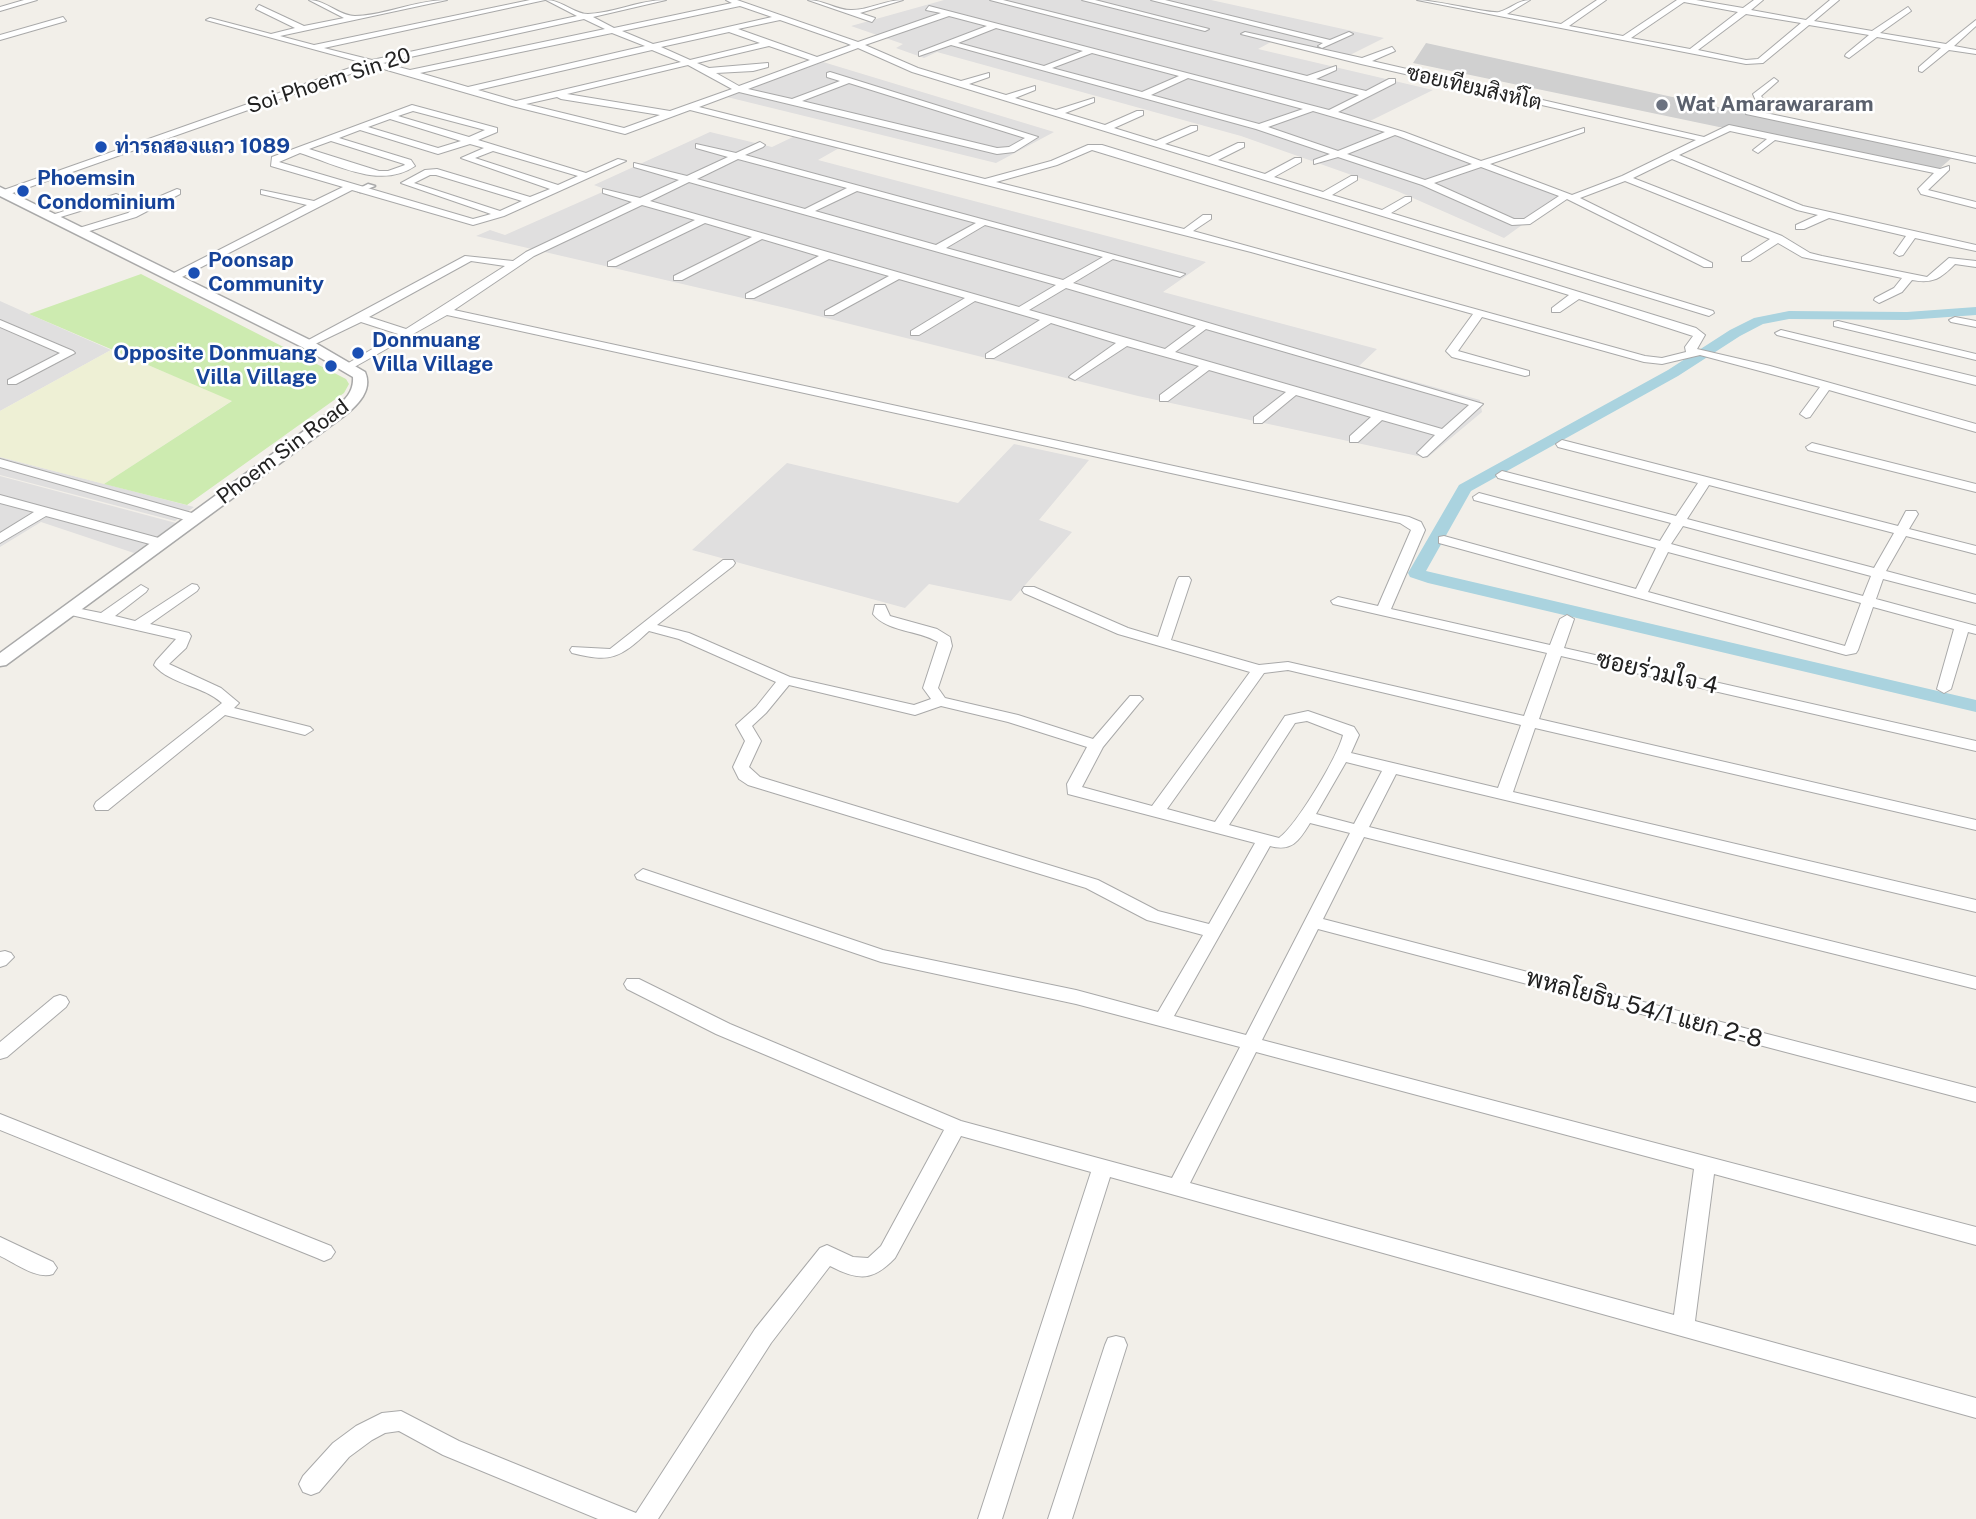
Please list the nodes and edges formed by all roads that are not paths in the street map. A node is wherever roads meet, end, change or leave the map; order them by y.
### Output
1 (33, 0) edge
2 (313, 0) edge
3 (380, 0) edge
4 (443, 0) edge
5 (541, 0) edge
6 (550, 0) edge
7 (663, 0) edge
8 (730, 0) edge
9 (813, 0) edge
10 (896, 0) edge
11 (994, 0) edge
12 (1086, 0) edge
13 (1132, 0) edge
14 (1155, 0) edge
15 (1421, 0) edge
16 (1526, 0) edge
17 (1602, 0) edge
18 (1682, 0) edge
19 (1759, 0) edge
20 (1835, 0) edge
21 (1445, 2) edge
22 (739, 4) junction
23 (259, 7) dead end
24 (1114, 7) junction
25 (929, 8) dead end
26 (0, 9) edge
27 (399, 9) junction
28 (1908, 9) dead end
29 (1101, 11) dead end
30 (1744, 11) junction
31 (1247, 12) dead end
32 (852, 13) junction
33 (949, 13) junction
34 (1499, 15) junction
35 (587, 16) junction
36 (1089, 16) dead end
37 (779, 17) junction
38 (1231, 18) junction
39 (63, 19) dead end
40 (352, 19) junction
41 (210, 20) dead end
42 (872, 20) dead end
43 (1076, 21) junction
44 (1806, 22) junction
45 (1976, 22) edge
46 (996, 25) junction
47 (1562, 27) junction
48 (303, 29) junction
49 (729, 29) junction
50 (1205, 29) junction
51 (615, 32) junction
52 (1193, 34) dead end
53 (1245, 34) dead end
54 (1349, 34) dead end
55 (1872, 34) junction
56 (268, 36) junction
57 (1036, 36) junction
58 (0, 38) edge
59 (1181, 38) dead end
60 (1624, 39) junction
61 (1330, 42) junction
62 (769, 43) junction
63 (951, 43) junction
64 (1168, 43) junction
65 (858, 44) junction
66 (651, 47) junction
67 (1946, 47) junction
68 (314, 48) junction
69 (1316, 48) dead end
70 (1392, 49) dead end
71 (1093, 50) junction
72 (1691, 52) junction
73 (1976, 52) edge
74 (922, 54) dead end
75 (1215, 55) junction
76 (1849, 56) dead end
77 (818, 60) junction
78 (1202, 61) dead end
79 (1267, 62) dead end
80 (1361, 62) junction
81 (372, 63) junction
82 (688, 63) junction
83 (935, 63) dead end
84 (765, 65) dead end
85 (1256, 66) junction
86 (1045, 68) junction
87 (1333, 68) dead end
88 (1922, 69) dead end
89 (915, 70) junction
90 (708, 71) junction
91 (1189, 71) junction
92 (410, 73) junction
93 (830, 75) dead end
94 (986, 75) dead end
95 (1308, 79) junction
96 (850, 80) junction
97 (1392, 81) dead end
98 (1774, 81) dead end
99 (961, 84) junction
100 (1032, 88) dead end
101 (739, 89) junction
102 (466, 91) junction
103 (1366, 94) junction
104 (552, 95) junction
105 (1143, 95) junction
106 (1006, 98) junction
107 (1091, 100) dead end
108 (790, 103) junction
109 (515, 104) junction
110 (690, 107) junction
111 (1314, 108) junction
112 (1057, 113) junction
113 (1140, 113) dead end
114 (1330, 113) junction
115 (672, 114) junction
116 (388, 116) junction
117 (358, 127) junction
118 (1259, 127) junction
119 (1106, 128) junction
120 (1194, 128) dead end
121 (1581, 130) dead end
122 (1394, 132) junction
123 (1774, 137) junction
124 (329, 138) junction
125 (1703, 139) junction
126 (471, 141) junction
127 (1156, 144) junction
128 (760, 145) dead end
129 (1241, 145) dead end
130 (699, 146) dead end
131 (492, 148) junction
132 (298, 149) junction
133 (1758, 150) dead end
134 (1340, 154) junction
135 (1671, 155) junction
136 (737, 156) junction
137 (1962, 157) junction
138 (1210, 160) junction
139 (1298, 160) dead end
140 (1976, 160) edge
141 (621, 161) dead end
142 (1317, 162) dead end
143 (1484, 164) junction
144 (637, 165) dead end
145 (1941, 172) junction
146 (587, 176) junction
147 (1266, 177) junction
148 (1354, 178) dead end
149 (1625, 178) junction
150 (686, 179) junction
151 (986, 181) junction
152 (1426, 183) junction
153 (371, 186) dead end
154 (355, 188) junction
155 (559, 188) junction
156 (855, 188) junction
157 (606, 191) dead end
158 (2, 192) edge
159 (177, 192) dead end
160 (264, 192) dead end
161 (1325, 195) junction
162 (1568, 197) junction
163 (1408, 199) dead end
164 (640, 200) junction
165 (532, 201) junction
166 (313, 204) junction
167 (1976, 205) edge
168 (142, 208) junction
169 (806, 212) junction
170 (1383, 213) junction
171 (501, 214) junction
172 (1827, 215) junction
173 (54, 216) junction
174 (1207, 217) dead end
175 (705, 219) junction
176 (984, 222) junction
177 (1800, 227) dead end
178 (83, 230) junction
179 (1186, 232) junction
180 (1912, 235) junction
181 (763, 236) junction
182 (1778, 238) junction
183 (936, 248) junction
184 (1976, 248) edge
185 (1899, 253) dead end
186 (829, 255) junction
187 (1111, 256) junction
188 (1746, 259) dead end
189 (512, 264) junction
190 (612, 264) dead end
191 (1976, 264) edge
192 (1708, 265) dead end
193 (1180, 274) dead end
194 (899, 275) junction
195 (1910, 276) junction
196 (174, 277) junction
197 (678, 278) dead end
198 (1064, 285) junction
199 (1578, 294) junction
200 (750, 296) dead end
201 (975, 297) junction
202 (1879, 300) dead end
203 (1022, 310) junction
204 (1556, 310) dead end
205 (445, 311) junction
206 (1480, 312) junction
207 (830, 313) dead end
208 (1709, 313) dead end
209 (360, 318) junction
210 (1049, 318) junction
211 (1955, 320) dead end
212 (0, 323) edge
213 (1838, 324) dead end
214 (1976, 324) edge
215 (1204, 325) junction
216 (915, 333) dead end
217 (1781, 333) dead end
218 (1875, 333) junction
219 (408, 334) junction
220 (1126, 341) junction
221 (307, 344) junction
222 (1860, 352) junction
223 (1167, 353) junction
224 (1701, 353) junction
225 (990, 356) dead end
226 (1976, 358) edge
227 (1208, 365) junction
228 (349, 367) junction
229 (1525, 373) dead end
230 (0, 376) edge
231 (1075, 377) dead end
232 (1976, 381) edge
233 (12, 382) junction
234 (1827, 385) junction
235 (0, 388) edge
236 (1294, 391) junction
237 (1164, 398) dead end
238 (1806, 414) dead end
239 (1379, 416) junction
240 (1258, 420) dead end
241 (1976, 428) edge
242 (1444, 434) junction
243 (1354, 439) dead end
244 (1562, 444) dead end
245 (1812, 447) dead end
246 (1423, 453) dead end
247 (0, 463) edge
248 (1502, 475) dead end
249 (1705, 481) junction
250 (1976, 488) edge
251 (1479, 497) dead end
252 (0, 499) edge
253 (45, 511) junction
254 (1911, 514) dead end
255 (194, 518) junction
256 (1680, 522) junction
257 (1902, 531) junction
258 (0, 539) edge
259 (1444, 540) dead end
260 (161, 543) junction
261 (1664, 547) junction
262 (1976, 550) edge
263 (727, 563) dead end
264 (1878, 574) junction
265 (1184, 580) dead end
266 (141, 589) dead end
267 (192, 589) dead end
268 (1029, 590) dead end
269 (1640, 595) junction
270 (1976, 599) edge
271 (1338, 601) dead end
272 (1868, 601) junction
273 (880, 608) dead end
274 (1383, 610) junction
275 (71, 611) junction
276 (104, 618) junction
277 (1567, 619) dead end
278 (139, 625) junction
279 (646, 626) junction
280 (1969, 629) edge
281 (1163, 642) junction
282 (577, 650) dead end
283 (1556, 650) junction
284 (0, 661) edge
285 (1259, 669) junction
286 (785, 680) junction
287 (1944, 689) dead end
288 (1135, 699) dead end
289 (940, 701) junction
290 (220, 710) junction
291 (1530, 721) junction
292 (305, 730) dead end
293 (1096, 745) junction
294 (1976, 746) edge
295 (1341, 756) junction
296 (1391, 768) junction
297 (1504, 794) junction
298 (102, 806) dead end
299 (1157, 811) junction
300 (1306, 817) junction
301 (1976, 825) edge
302 (1220, 827) junction
303 (1359, 832) junction
304 (1264, 842) junction
305 (643, 875) dead end
306 (1976, 906) edge
307 (1313, 922) junction
308 (1212, 931) junction
309 (1976, 983) edge
310 (633, 984) dead end
311 (60, 1002) dead end
312 (1163, 1020) junction
313 (1251, 1044) junction
314 (0, 1052) edge
315 (1976, 1095) edge
316 (0, 1122) edge
317 (956, 1127) junction
318 (1705, 1164) junction
319 (1103, 1167) junction
320 (1177, 1189) junction
321 (1976, 1236) edge
322 (0, 1246) edge
323 (324, 1252) dead end
324 (46, 1268) dead end
325 (1683, 1328) junction
326 (1116, 1345) dead end
327 (1976, 1408) edge
328 (311, 1484) dead end
329 (997, 1517) edge
330 (626, 1519) edge
331 (645, 1519) edge
332 (1060, 1519) edge

1 - 26 street
2 - 40 street
3 - 27 street
4 - 27 street
5 - 68 street
6 - 35 street
7 - 35 street, Soi Phoem Sin 20
8 - 22 street
9 - 32 street
10 - 32 street
11 - 43 street
12 - 24 street
13 - 24 street
14 - 38 street
15 - 21 street
16 - 34 street
17 - 47 street
18 - 30 street
18 - 60 street
19 - 30 street
20 - 44 street
21 - 34 street
22 - 37 street
22 - 51 street
23 - 48 street
24 - 29 street
24 - 50 street
25 - 33 street
27 - 40 street
28 - 55 street
30 - 44 street
30 - 72 street
31 - 38 street
32 - 42 street
33 - 46 street
33 - 65 street
34 - 47 street
35 - 51 street
35 - 81 street, Soi Phoem Sin 20
36 - 43 street
37 - 49 street
37 - 65 street
38 - 50 street
38 - 61 street
39 - 58 street
40 - 48 street
41 - 56 street
43 - 57 street
43 - 64 street
44 - 55 street
44 - 72 street
45 - 67 street
46 - 57 street
46 - 63 street
47 - 60 street
48 - 56 street
49 - 62 street
49 - 66 street
50 - 52 street
51 - 66 street
51 - 92 street
53 - 80 street, ซอยเทียมสิงห์โต
54 - 61 street
55 - 67 street
55 - 76 street
56 - 68 street
57 - 71 street
59 - 64 street
60 - 72 street
61 - 69 street
62 - 77 street
62 - 82 street
63 - 74 street
63 - 86 street
64 - 75 street
65 - 77 street
65 - 89 street
66 - 82 street
66 - 102 street
67 - 73 street
67 - 88 street
68 - 81 street
70 - 80 street
71 - 86 street
71 - 91 street
75 - 78 street
75 - 85 street
77 - 101 street
79 - 85 street
80 - 125 street, ซอยเทียมสิงห์โต
81 - 92 street
81 - 158 street, Soi Phoem Sin 20
82 - 90 street
82 - 104 street
83 - 89 street
84 - 90 street
85 - 95 street
86 - 105 street
87 - 95 street
89 - 99 street
90 - 101 street
91 - 105 street
91 - 111 street
92 - 102 street
93 - 96 street
94 - 99 street
95 - 103 street
96 - 108 street
96 - 108 street
97 - 103 street
98 - 137 street
99 - 106 street
100 - 106 street
101 - 108 street
101 - 110 street
102 - 109 street
103 - 114 street
104 - 109 street
104 - 115 street
105 - 118 street
106 - 112 street
107 - 112 street
109 - 115 street
110 - 115 street
110 - 151 street
111 - 114 street
111 - 118 street
112 - 119 street
113 - 119 street
114 - 122 street
116 - 117 street
116 - 126 street
116 - 126 street
117 - 124 street
117 - 126 street
118 - 134 street
119 - 127 street
120 - 127 street
121 - 143 street
122 - 134 street
122 - 143 street
123 - 125 street
123 - 133 street
123 - 145 street
124 - 132 street
124 - 132 street
125 - 135 street
126 - 131 street
127 - 138 street
128 - 136 street
129 - 138 street
130 - 136 street
131 - 146 street
131 - 155 street
132 - 154 street
134 - 142 street
134 - 152 street
135 - 149 street
135 - 172 street
136 - 150 street
136 - 156 street
137 - 140 street
137 - 145 street
138 - 147 street
139 - 147 street
141 - 146 street
143 - 152 street
143 - 162 street
144 - 150 street
145 - 167 street
146 - 155 street
147 - 161 street
148 - 161 street
149 - 162 street
149 - 182 street
150 - 164 street
150 - 169 street
151 - 179 street
151 - 199 street
152 - 162 street
153 - 154 street
154 - 166 street
154 - 171 street
155 - 165 street
156 - 169 street
156 - 176 street
157 - 164 street
158 - 173 street, Phoem Sin Road
159 - 168 street
160 - 166 street
161 - 170 street
162 - 192 street
163 - 170 street
164 - 175 street
164 - 189 street
165 - 171 street
165 - 171 street
166 - 196 street
168 - 173 street
168 - 178 street
169 - 183 street
170 - 208 street
172 - 177 street
172 - 180 street
173 - 178 street, Phoem Sin Road
174 - 179 street
175 - 181 street
175 - 190 street
176 - 183 street
176 - 187 street
178 - 196 street, Phoem Sin Road
179 - 206 street
180 - 184 street
180 - 185 street
181 - 186 street
181 - 197 street
182 - 188 street
182 - 195 street
183 - 198 street
186 - 194 street
186 - 200 street
187 - 193 street
187 - 198 street
189 - 205 street
189 - 209 street
191 - 195 street
194 - 201 street
194 - 207 street
195 - 202 street
196 - 221 street, Phoem Sin Road
198 - 203 street
198 - 215 street
199 - 204 street
199 - 224 street
201 - 203 street
201 - 216 street
203 - 210 street
205 - 219 street
205 - 274 street
206 - 224 street
206 - 229 street
209 - 219 street
209 - 221 street
210 - 220 street
210 - 225 street
211 - 214 street
212 - 233 street
213 - 218 street
215 - 223 street
215 - 242 street
217 - 222 street
218 - 222 street
218 - 226 street
219 - 228 street
220 - 223 street
220 - 231 street
221 - 228 street, Phoem Sin Road
222 - 232 street
223 - 227 street
224 - 234 street
227 - 236 street
227 - 237 street
228 - 255 street, Phoem Sin Road
230 - 233 street
233 - 235 street
234 - 238 street
234 - 241 street
236 - 239 street
236 - 240 street
239 - 242 street
239 - 243 street
242 - 246 street
244 - 249 street
245 - 250 street
247 - 255 street
248 - 256 street
249 - 256 street
249 - 257 street
251 - 261 street
252 - 253 street
253 - 258 street
253 - 260 street
254 - 257 street
255 - 260 street, Phoem Sin Road
256 - 261 street
256 - 264 street
257 - 262 street
257 - 264 street
259 - 269 street
260 - 275 street, Phoem Sin Road
261 - 269 street
261 - 272 street
263 - 279 street
264 - 270 street
264 - 272 street
265 - 281 street
266 - 276 street
267 - 278 street
268 - 281 street
269 - 272 street
271 - 274 street, ซอยร่วมใจ 4
272 - 280 street
273 - 289 street
274 - 283 street, ซอยร่วมใจ 4
275 - 276 street
275 - 284 street, Phoem Sin Road
276 - 278 street
277 - 283 street
278 - 290 street
279 - 282 street
279 - 286 street
280 - 287 street
281 - 285 street
283 - 291 street
283 - 294 street, ซอยร่วมใจ 4
285 - 291 street
285 - 299 street
286 - 289 street
286 - 308 street
288 - 293 street
289 - 293 street
290 - 292 street
290 - 298 street
291 - 297 street
291 - 301 street
293 - 299 street
295 - 296 street
295 - 300 street
295 - 302 street
296 - 297 street
296 - 303 street
297 - 306 street
299 - 302 street
300 - 303 street
300 - 304 street
302 - 304 street
303 - 307 street
303 - 309 street
304 - 308 street
305 - 312 street
307 - 313 street
307 - 315 street, พหลโยธิน 54/1 แยก 2-8
308 - 312 street
310 - 317 street
311 - 314 street
312 - 313 street
313 - 318 street
313 - 320 street
316 - 323 street
317 - 319 street
317 - 331 street
318 - 321 street
318 - 325 street
319 - 320 street
319 - 329 street
320 - 325 street
322 - 324 street
325 - 327 street
326 - 332 street
328 - 330 street

